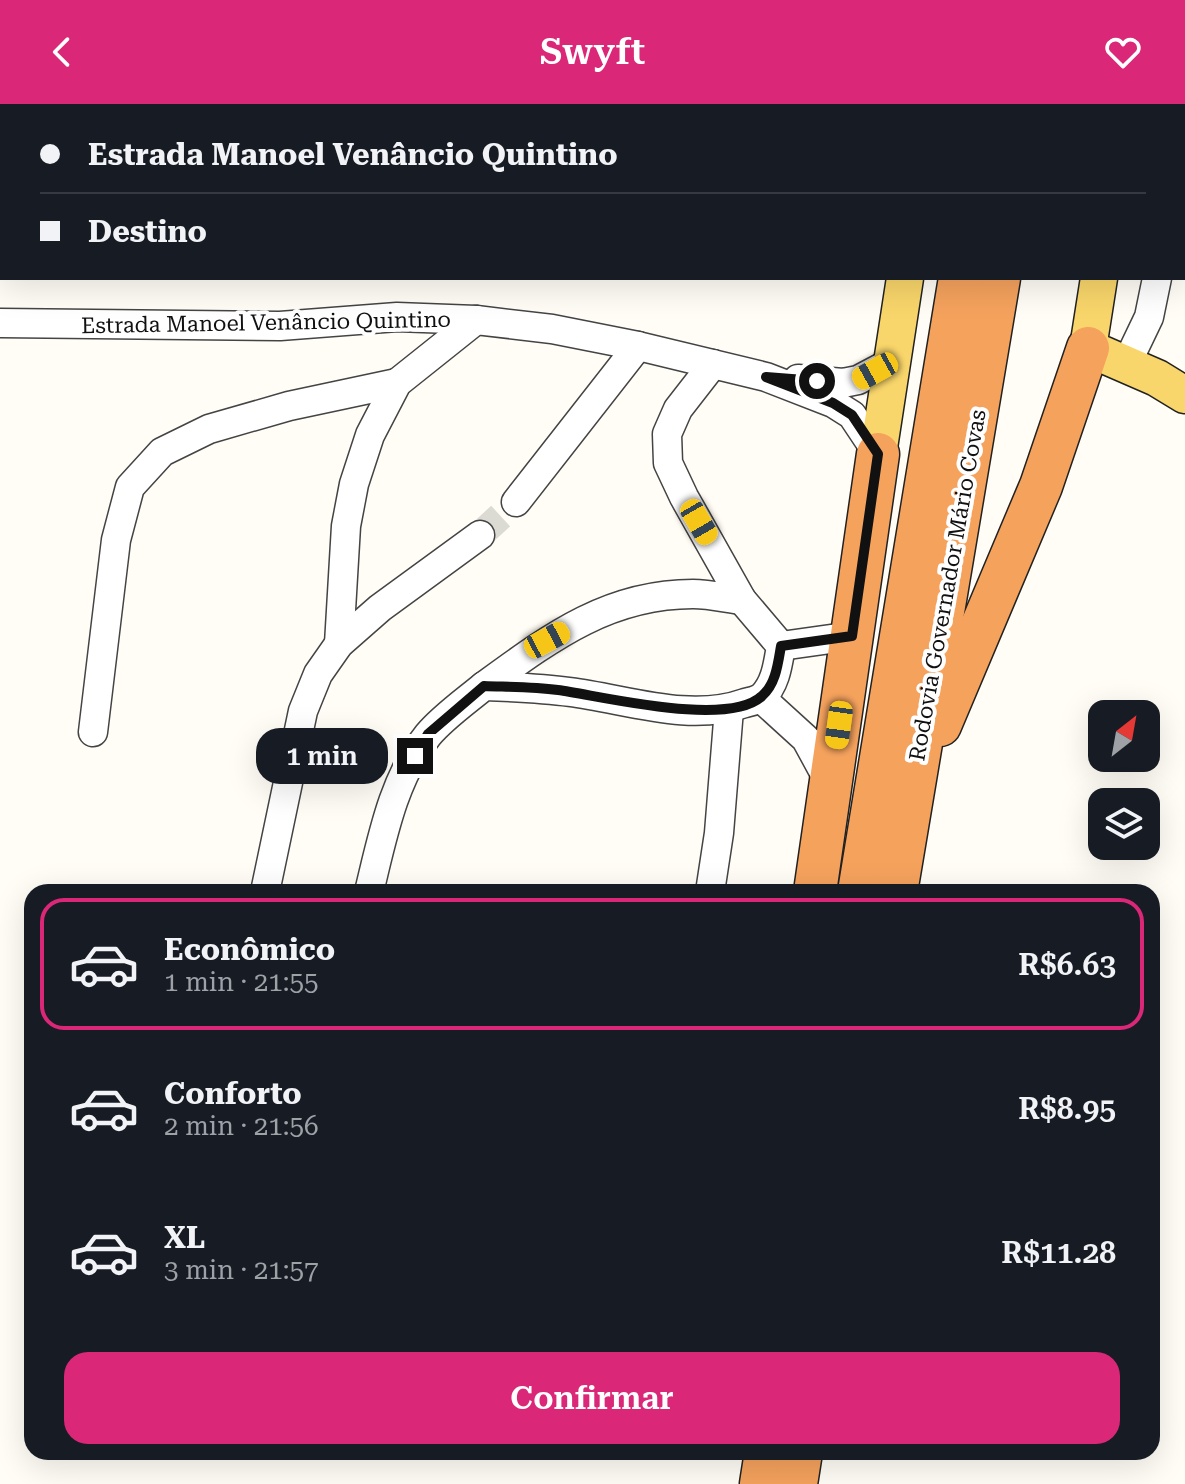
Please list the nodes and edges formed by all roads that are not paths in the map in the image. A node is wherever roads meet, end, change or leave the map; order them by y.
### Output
1 (905, 280) edge
2 (960, 280) edge
3 (999, 280) edge
4 (1099, 280) edge
5 (1157, 280) edge
6 (476, 320) junction
7 (0, 323) edge
8 (638, 346) junction
9 (1088, 348) junction
10 (892, 362) junction
11 (713, 364) junction
12 (1126, 365) junction
13 (766, 377) junction
14 (397, 383) junction
15 (1185, 395) edge
16 (878, 454) junction
17 (516, 502) tunnel mouth
18 (480, 535) tunnel mouth
19 (742, 600) junction
20 (852, 636) junction
21 (339, 644) junction
22 (781, 646) junction
23 (484, 686) junction
24 (761, 698) junction
25 (729, 709) junction
26 (93, 732) dead end
27 (831, 785) junction
28 (912, 793) junction
29 (267, 884) edge
30 (371, 884) edge
31 (711, 884) edge
32 (816, 884) edge
33 (860, 884) edge
34 (897, 884) edge
35 (765, 1460) edge
36 (800, 1460) edge
37 (761, 1484) edge
38 (796, 1484) edge

1 - 10 main road
2 - 33 highway, Rodovia Governador Mário Covas
3 - 28 highway, Rodovia Governador Mário Covas
4 - 9 main road
5 - 12 street
6 - 7 street, Estrada Manoel Venâncio Quintino
6 - 8 street, Estrada Manoel Venâncio Quintino
6 - 14 street
8 - 11 street, Estrada Manoel Venâncio Quintino
8 - 17 street
9 - 12 main road
9 - 28 highway
10 - 13 street, Estrada Manoel Venâncio Quintino
10 - 16 main road
11 - 13 street, Estrada Manoel Venâncio Quintino
11 - 19 street
12 - 15 main road
13 - 16 street, Estrada Manoel Venâncio Quintino
14 - 21 street
14 - 26 street
16 - 20 highway
18 - 21 street
19 - 22 street
19 - 23 street
20 - 22 street
20 - 27 highway
21 - 29 street
22 - 24 street
23 - 25 street
23 - 30 street
24 - 25 street
24 - 27 street
25 - 31 street
27 - 32 highway
28 - 34 highway, Rodovia Governador Mário Covas
35 - 37 highway
36 - 38 highway

